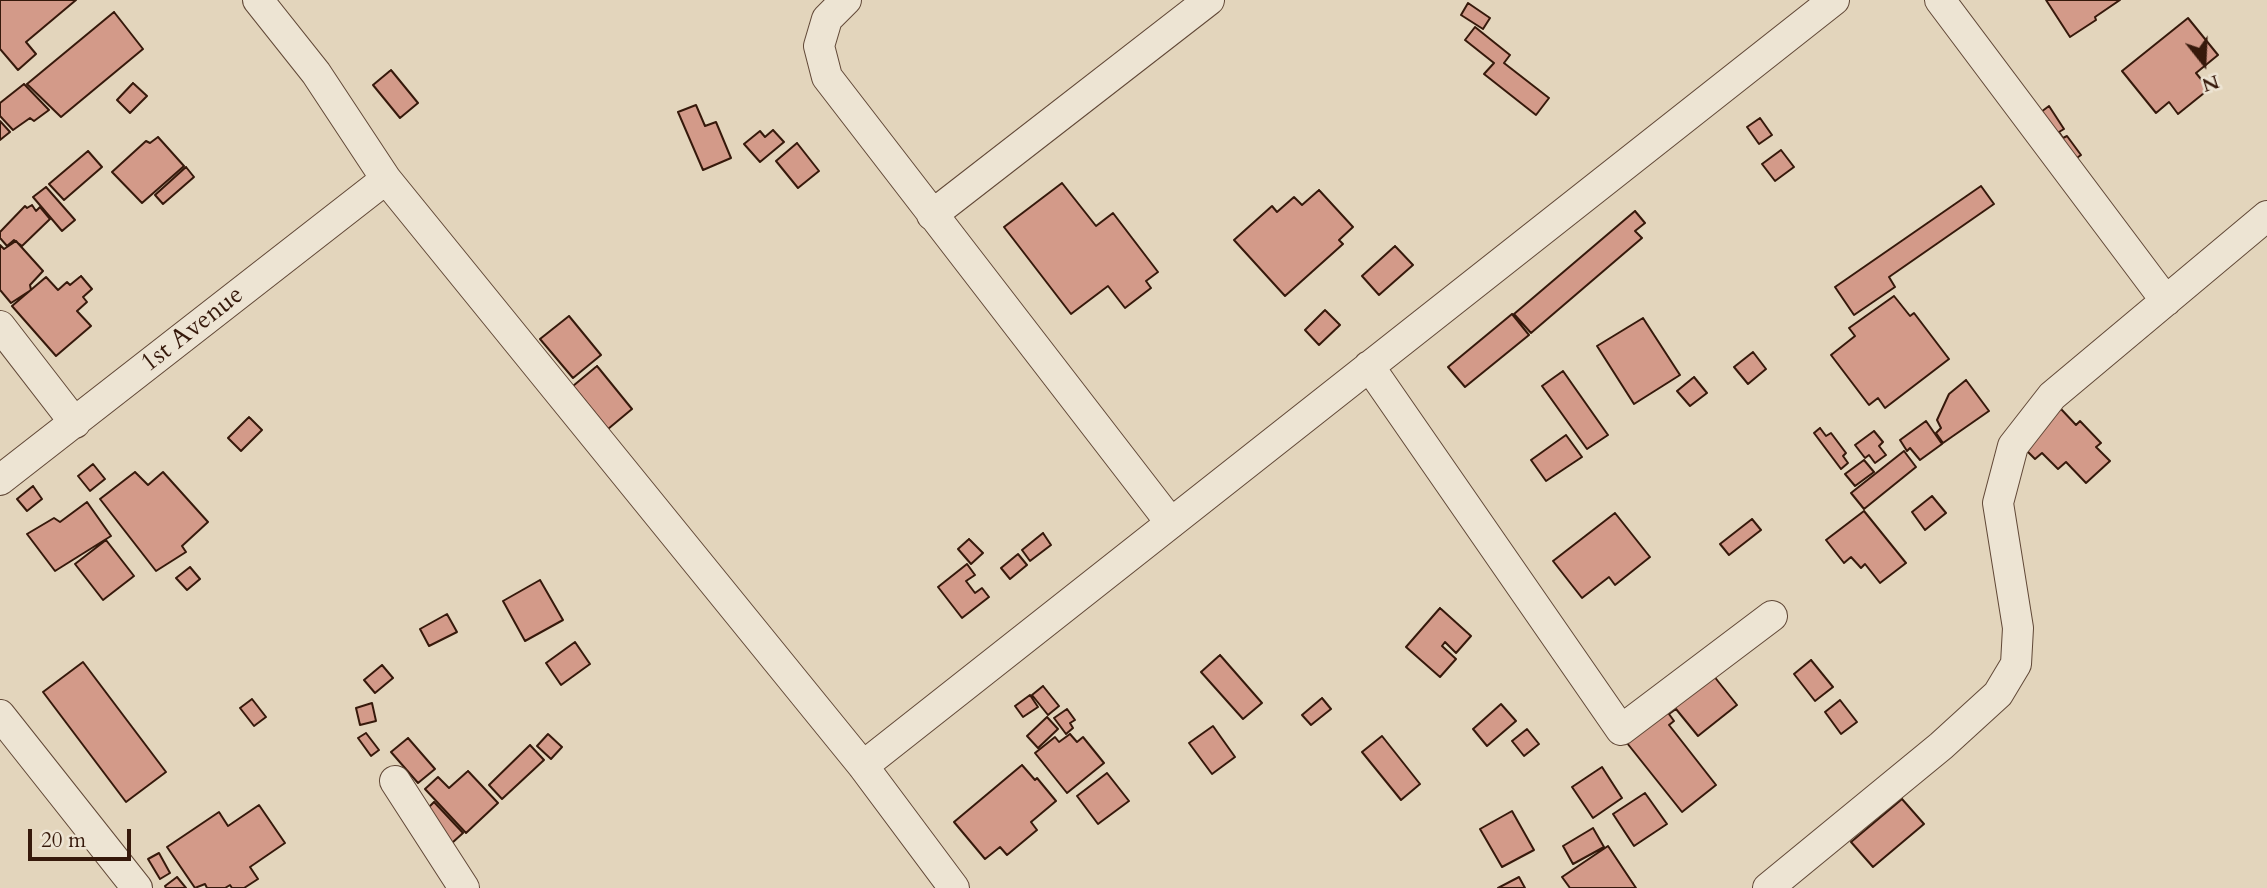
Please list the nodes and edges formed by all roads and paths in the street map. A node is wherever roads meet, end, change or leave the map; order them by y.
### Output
1 (258, 0) edge
2 (846, 0) edge
3 (1209, 0) edge
4 (1834, 0) edge
5 (1940, 0) edge
6 (386, 179) junction
7 (932, 215) junction
8 (2267, 216) edge
9 (2166, 301) junction
10 (0, 326) edge
11 (1369, 366) junction
12 (75, 423) junction
13 (0, 480) edge
14 (1171, 523) junction
15 (1772, 616) dead end
16 (0, 715) edge
17 (863, 766) junction
18 (395, 781) dead end
19 (137, 888) edge
20 (464, 888) edge
21 (954, 888) edge
22 (1768, 888) edge

1 - 6 street
2 - 7 street
3 - 7 street
4 - 11 street
5 - 9 street
6 - 12 street, 1st Avenue
6 - 17 street
7 - 14 street
8 - 9 street
9 - 22 street
10 - 12 street
11 - 14 street
11 - 15 street
12 - 13 street, 1st Avenue
14 - 17 street
16 - 19 street
17 - 21 street
18 - 20 street

